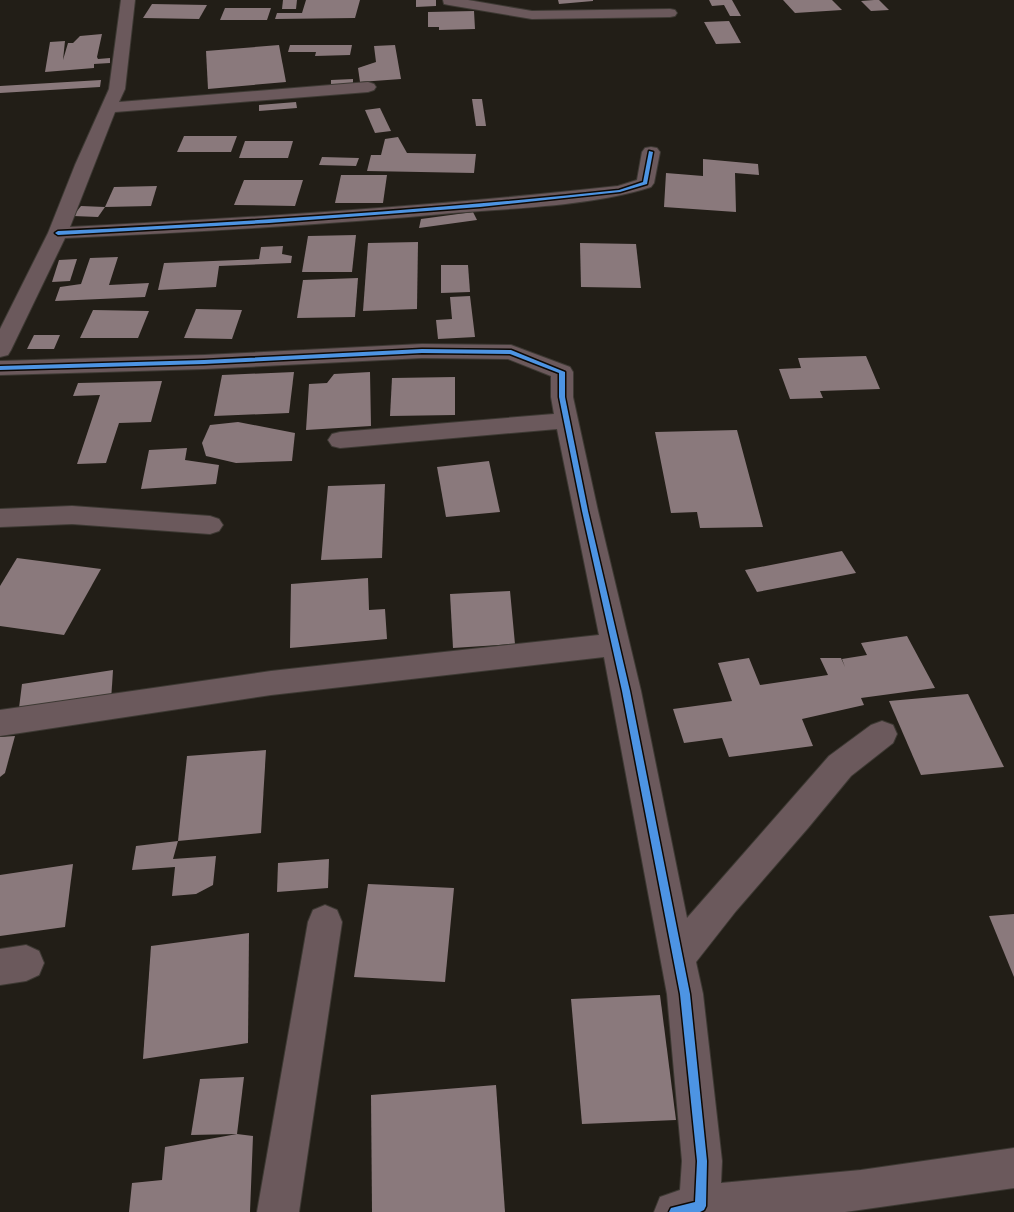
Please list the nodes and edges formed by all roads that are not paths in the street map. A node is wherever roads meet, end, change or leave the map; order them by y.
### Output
1 (128, 0) edge
2 (449, 3) edge
3 (670, 14) dead end
4 (368, 87) dead end
5 (109, 108) junction
6 (651, 152) dead end
7 (58, 233) junction
8 (0, 350) edge
9 (0, 368) edge
10 (566, 421) junction
11 (340, 440) dead end
12 (0, 518) edge
13 (210, 524) dead end
14 (615, 645) junction
15 (0, 723) edge
16 (882, 734) dead end
17 (324, 922) dead end
18 (678, 957) junction
19 (1014, 1168) edge
20 (687, 1209) edge
21 (278, 1212) edge

1 - 5 street
2 - 3 street
4 - 5 street
5 - 7 street
6 - 7 street
7 - 8 street
9 - 10 street
10 - 11 street
10 - 14 street
12 - 13 street
14 - 15 street
14 - 18 street
16 - 18 street
17 - 21 street
18 - 20 street
19 - 20 street

